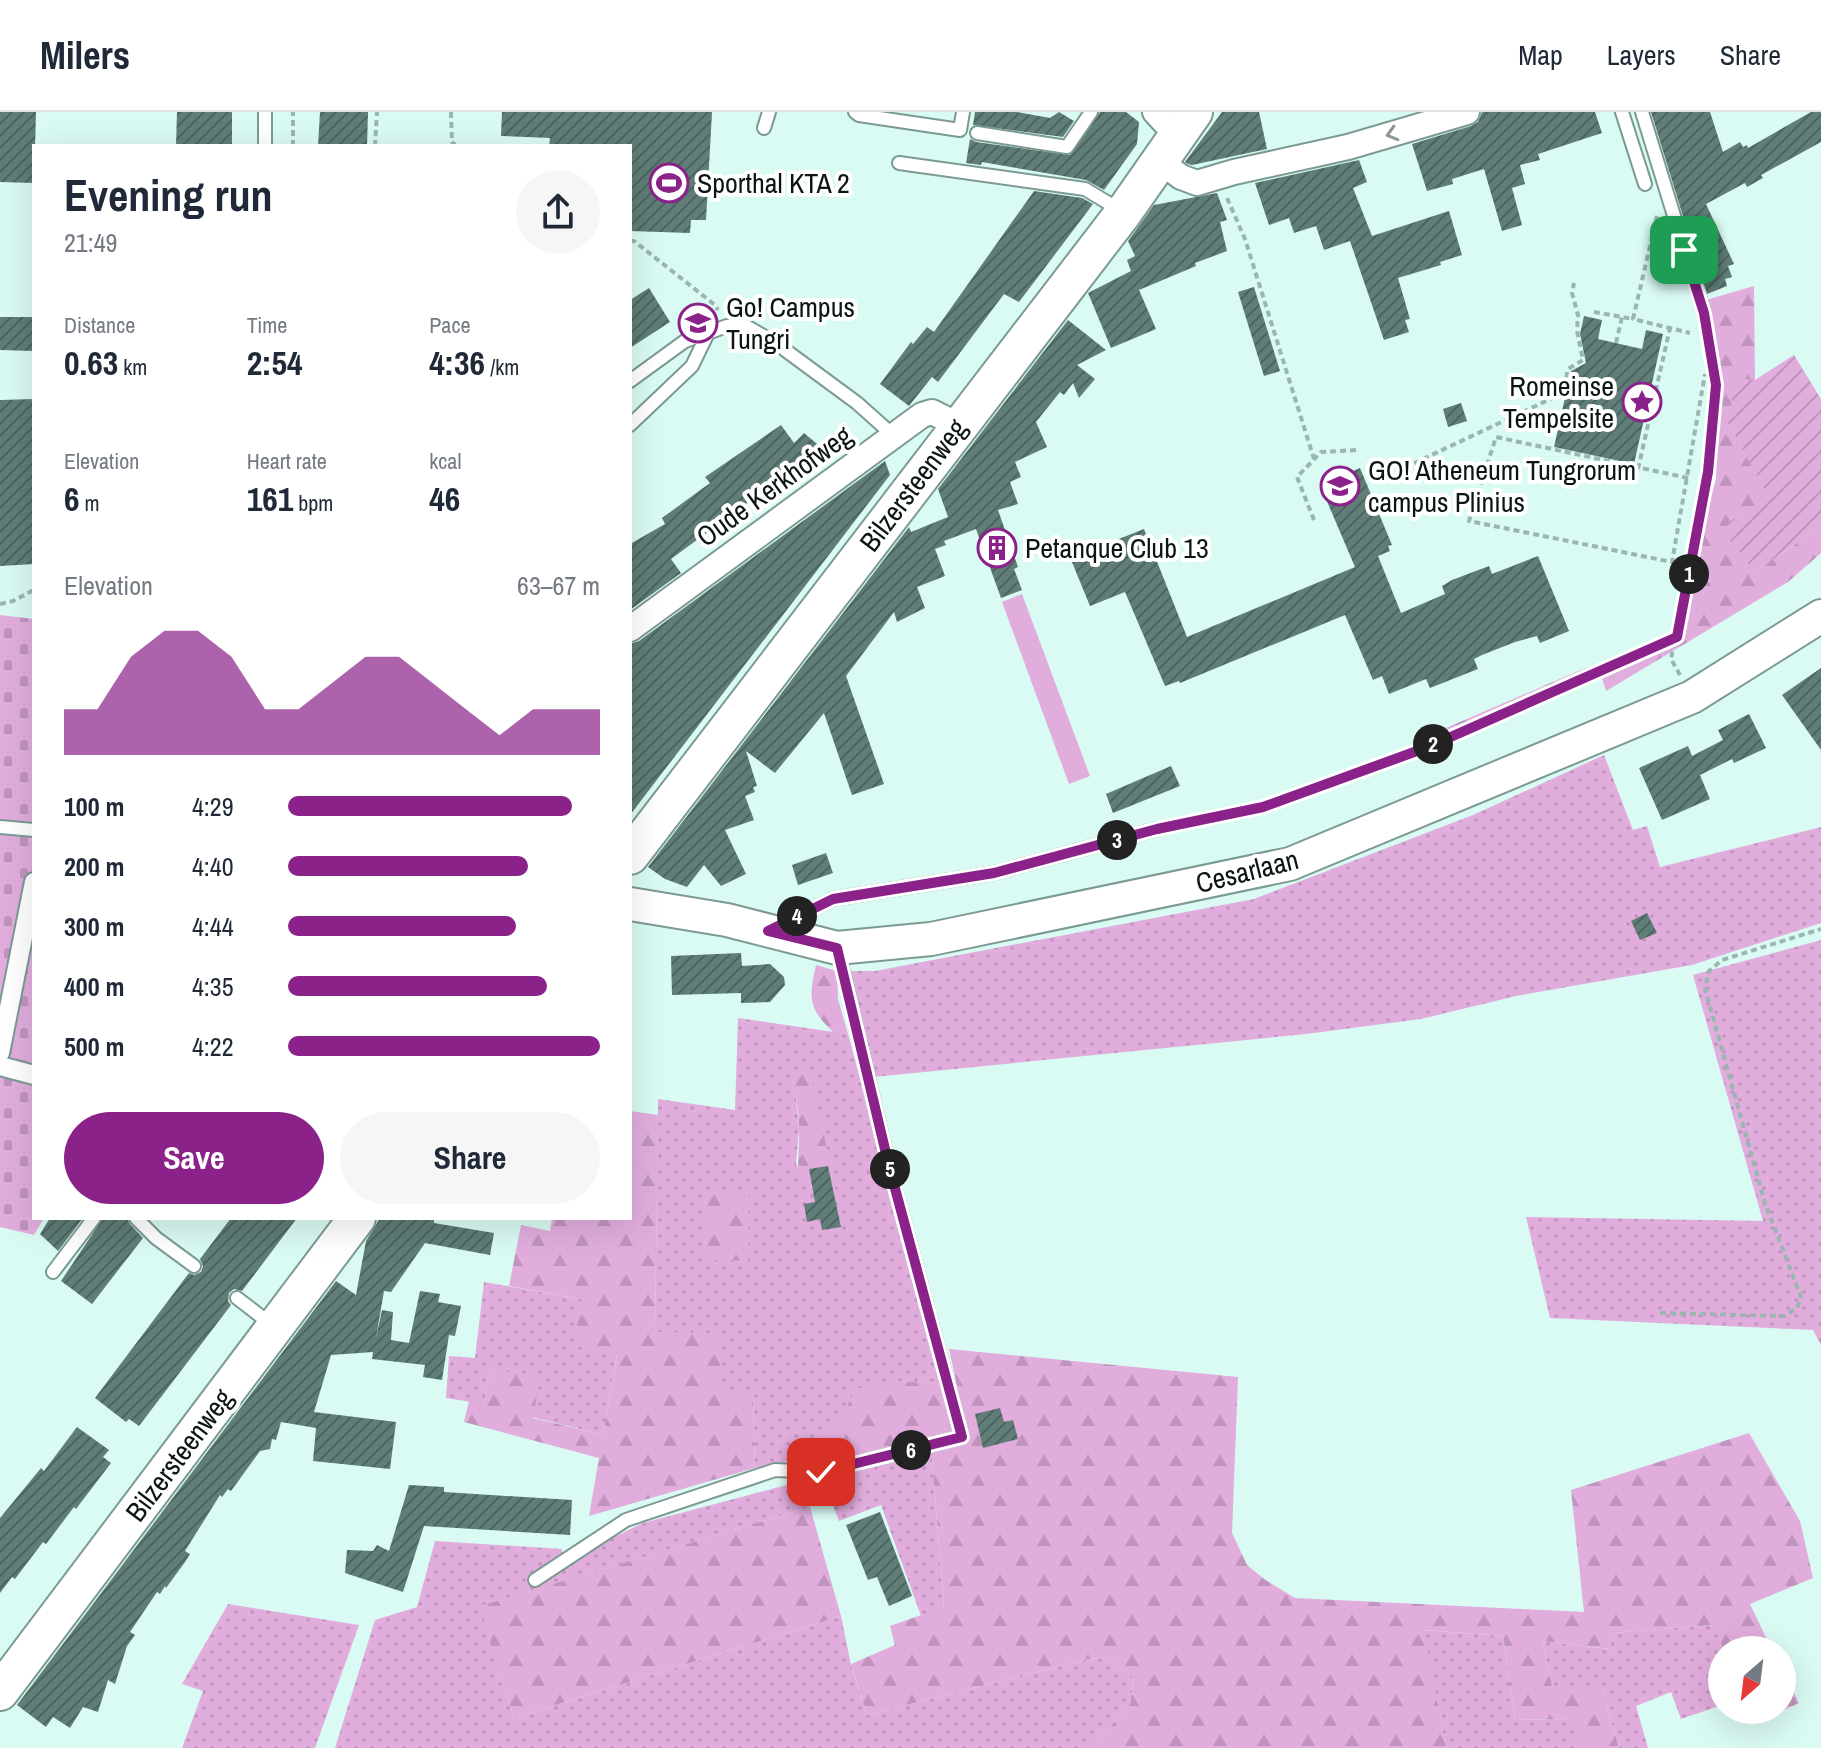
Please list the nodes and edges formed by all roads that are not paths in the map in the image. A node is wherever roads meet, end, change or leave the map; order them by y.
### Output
1 (265, 112) edge
2 (769, 112) edge
3 (855, 112) edge
4 (963, 112) edge
5 (1091, 112) edge
6 (1467, 112) edge
7 (1622, 112) edge
8 (1642, 112) edge
9 (764, 128) dead end
10 (1172, 131) edge
11 (977, 133) dead end
12 (265, 144) edge
13 (899, 163) dead end
14 (1645, 184) dead end
15 (1124, 212) junction
16 (1704, 313) road end
17 (708, 333) junction
18 (632, 380) edge
19 (632, 423) edge
20 (958, 425) junction
21 (894, 436) junction
22 (1821, 616) edge
23 (632, 628) edge
24 (0, 827) edge
25 (1157, 829) road end
26 (32, 830) edge
27 (632, 853) edge
28 (32, 892) edge
29 (632, 904) edge
30 (768, 931) junction
31 (837, 948) junction
32 (0, 1053) edge
33 (0, 1066) edge
34 (32, 1074) edge
35 (92, 1220) edge
36 (138, 1220) edge
37 (355, 1220) edge
38 (194, 1266) dead end
39 (53, 1272) dead end
40 (237, 1298) dead end
41 (275, 1327) junction
42 (535, 1580) dead end
43 (0, 1692) edge

1 - 12 lane
2 - 9 lane
3 - 4 lane
5 - 11 lane
6 -> 10 street
7 - 14 lane
8 - 16 lane
10 - 15 main road, Bilzersteenweg
13 - 15 lane
15 - 20 main road, Bilzersteenweg
17 - 18 lane
17 - 19 lane
17 - 21 lane
20 - 21 street, Oude Kerkhofweg
20 - 27 main road, Bilzersteenweg
21 - 23 street, Oude Kerkhofweg
22 - 31 street, Cesarlaan
24 - 26 lane
25 - 30 lane
28 - 32 street
29 - 30 street, Cesarlaan
30 - 31 street, Cesarlaan
31 - 42 lane
33 - 34 street
35 - 39 lane
36 - 38 lane
37 - 41 main road, Bilzersteenweg
40 - 41 lane
41 - 43 main road, Bilzersteenweg

